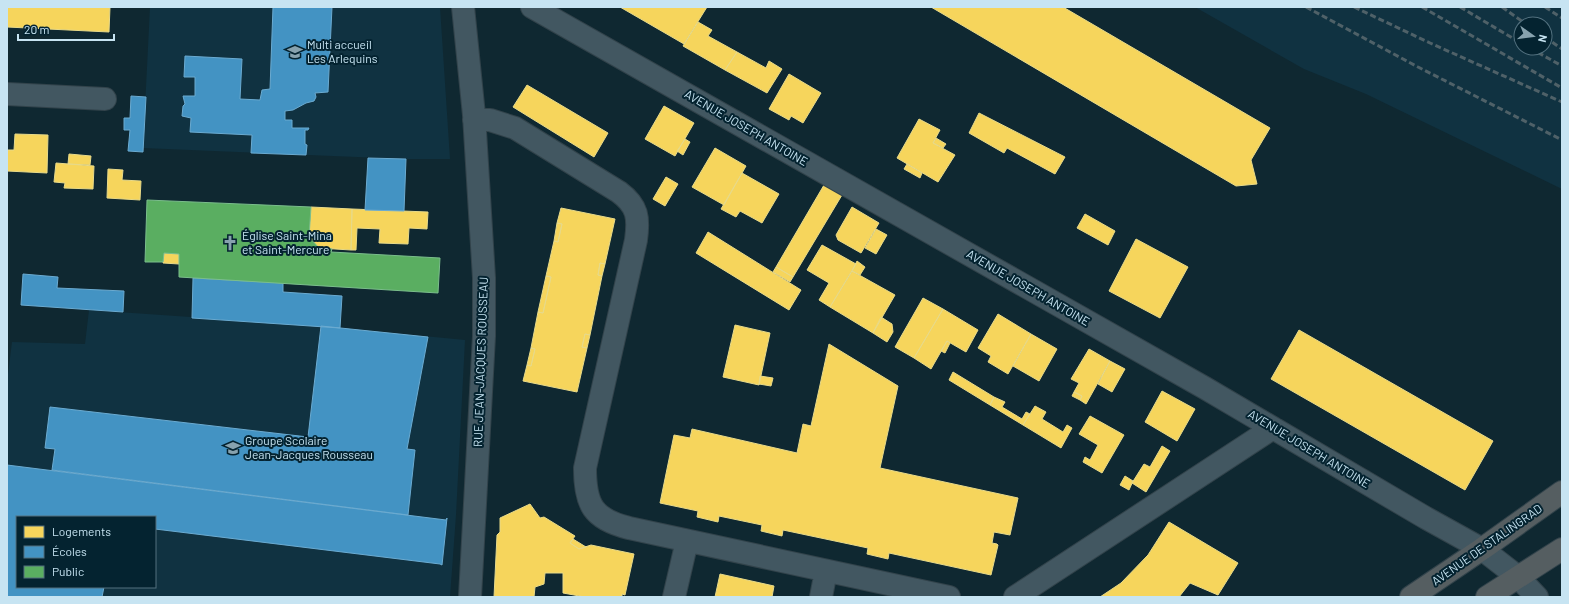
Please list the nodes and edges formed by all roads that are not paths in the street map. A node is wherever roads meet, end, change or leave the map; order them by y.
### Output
1 (463, 7) edge
2 (532, 7) edge
3 (7, 94) edge
4 (105, 99) dead end
5 (474, 120) junction
6 (1273, 428) junction
7 (1562, 492) edge
8 (687, 541) junction
9 (1562, 548) edge
10 (1482, 549) junction
11 (826, 571) junction
12 (1518, 577) junction
13 (470, 597) edge
14 (674, 597) edge
15 (821, 597) edge
16 (949, 597) edge
17 (1015, 597) edge
18 (1411, 597) edge
19 (1487, 597) edge
20 (1537, 597) edge

1 - 5 street, RUE JEAN-JACQUES ROUSSEAU
2 - 6 street, AVENUE JOSEPH ANTOINE
3 - 4 street
5 - 8 street
5 - 13 street, RUE JEAN-JACQUES ROUSSEAU
6 - 10 street, AVENUE JOSEPH ANTOINE
6 - 17 street
7 - 10 main road, AVENUE DE STALINGRAD
8 - 11 street
8 - 14 street
9 - 12 main road
10 - 12 street, AVENUE JOSEPH ANTOINE
10 - 18 main road, AVENUE DE STALINGRAD
11 - 15 street
11 - 16 street
12 - 19 main road
12 - 20 street, AVENUE JOSEPH ANTOINE

